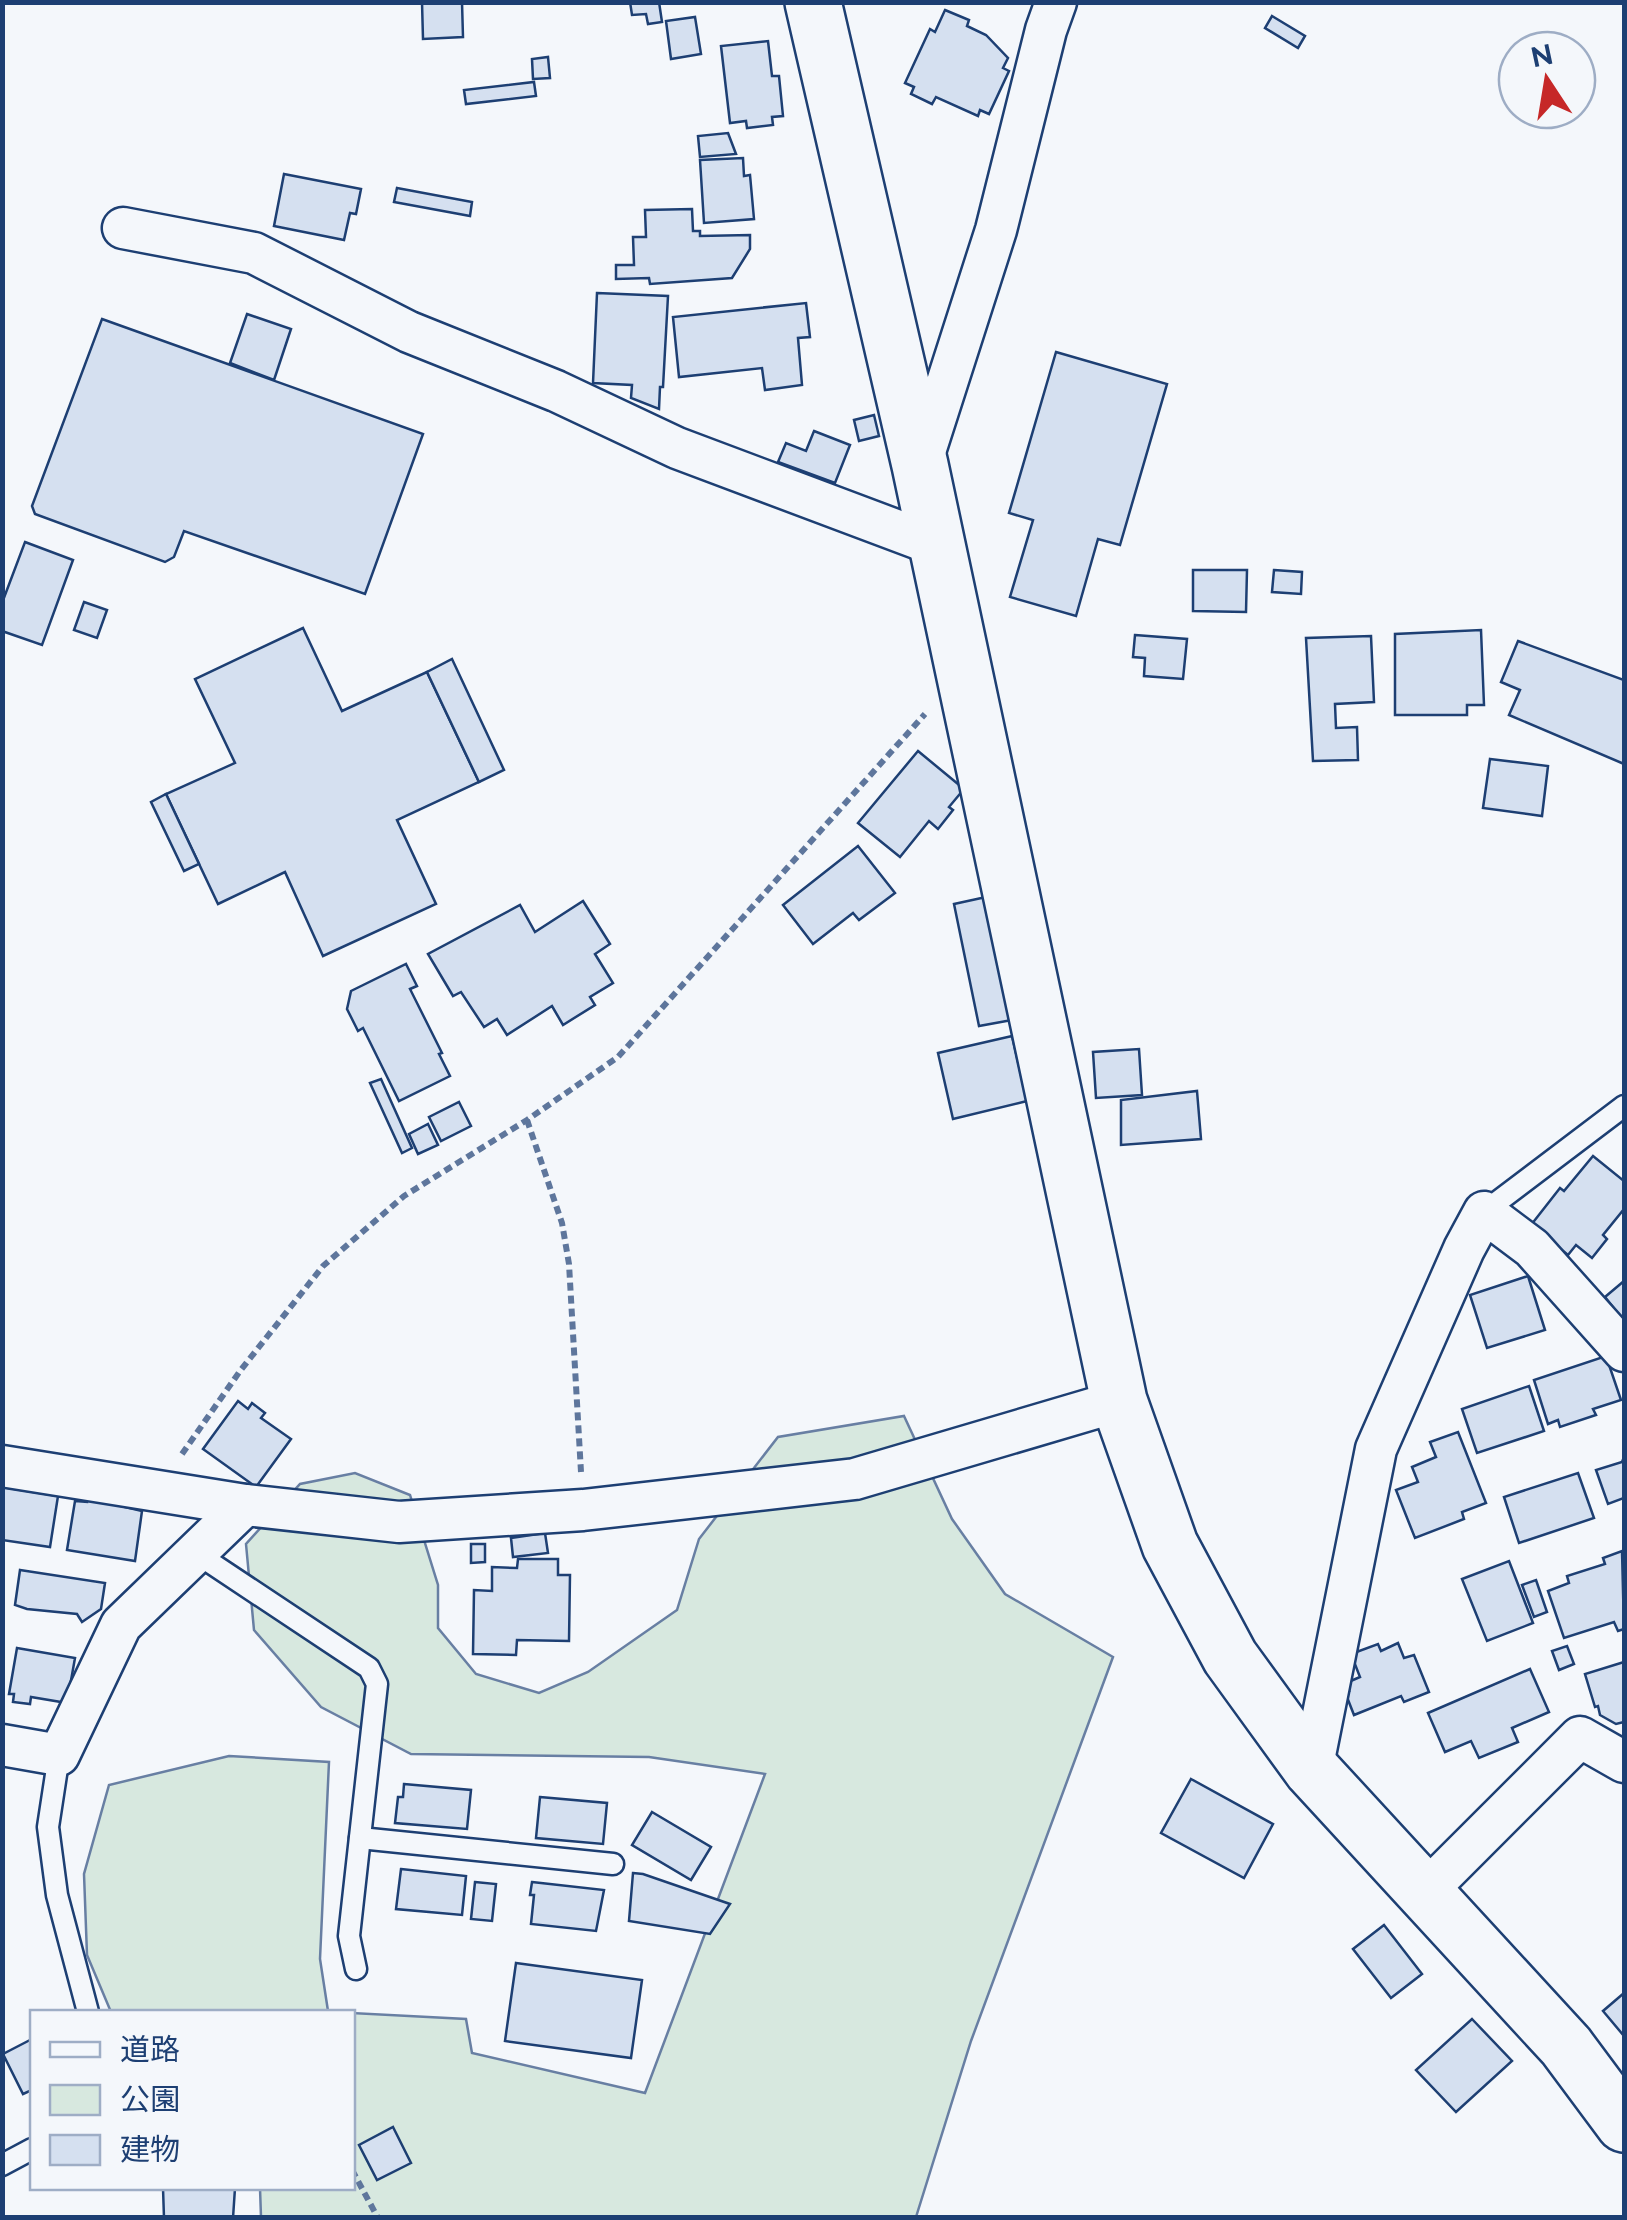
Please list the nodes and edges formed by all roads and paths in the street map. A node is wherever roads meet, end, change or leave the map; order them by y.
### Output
1 (812, 2) edge
2 (1056, 2) edge
3 (123, 228) dead end
4 (920, 464) junction
5 (938, 546) junction
6 (965, 670) junction
7 (1624, 1106) edge
8 (527, 1120) junction
9 (1484, 1212) junction
10 (1624, 1350) edge
11 (1119, 1401) junction
12 (2, 1466) edge
13 (156, 1492) junction
14 (245, 1506) junction
15 (584, 1510) junction
16 (196, 1553) junction
17 (2, 1745) edge
18 (58, 1755) junction
19 (1624, 1762) edge
20 (1312, 1770) junction
21 (360, 1838) junction
22 (613, 1864) dead end
23 (1423, 1894) junction
24 (356, 1969) dead end
25 (87, 2010) edge
26 (1624, 2124) edge
27 (30, 2150) edge
28 (2, 2165) edge
29 (355, 2176) edge
30 (378, 2218) edge

1 - 4 street
2 - 4 street
3 - 5 street
4 - 5 street
5 - 6 street
6 - 8 path
6 - 11 street
7 - 9 lane
8 - 13 path
8 - 15 path
9 - 10 street
9 - 20 street
11 - 15 street
11 - 20 street
12 - 13 street
13 - 14 street
14 - 15 street
14 - 16 street
16 - 18 street
16 - 21 lane
17 - 18 street
18 - 25 lane
19 - 23 street
20 - 23 street
21 - 22 lane
21 - 24 lane
23 - 26 street
27 - 28 lane
29 - 30 path

